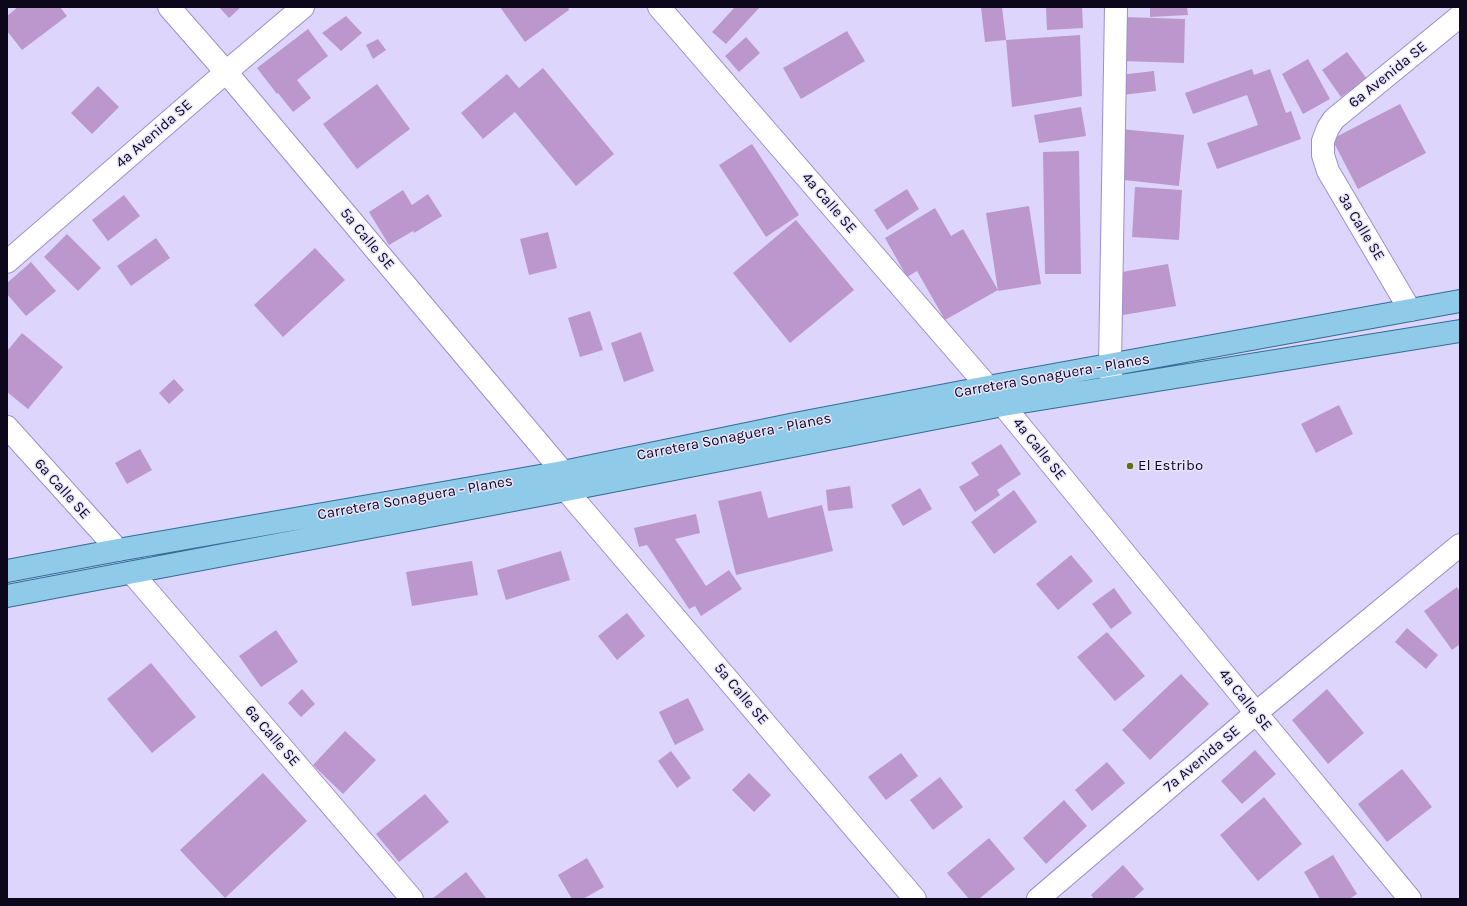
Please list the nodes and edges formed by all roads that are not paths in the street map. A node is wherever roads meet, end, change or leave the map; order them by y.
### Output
1 (169, 7) edge
2 (303, 7) edge
3 (659, 7) edge
4 (1116, 7) edge
5 (1460, 16) edge
6 (226, 72) junction
7 (1323, 141) joint
8 (7, 262) edge
9 (1460, 301) edge
10 (1410, 310) junction
11 (1460, 331) edge
12 (1110, 365) junction
13 (988, 387) junction
14 (1113, 387) junction
15 (1003, 404) junction
16 (7, 428) edge
17 (565, 481) junction
18 (1460, 545) edge
19 (118, 550) junction
20 (7, 571) edge
21 (132, 573) junction
22 (7, 596) edge
23 (1256, 713) junction
24 (412, 899) edge
25 (915, 899) edge
26 (1038, 899) edge
27 (1410, 899) edge

1 - 6 street, 5a Calle SE
2 - 6 street, 4a Avenida SE
3 - 13 street, 4a Calle SE
4 - 12 street
5 - 7 street, 6a Avenida SE
6 - 8 street, 4a Avenida SE
6 - 17 street, 5a Calle SE
7 - 10 street, 3a Calle SE
9 - 10 main road, Carretera Sonaguera - Planes
10 - 12 main road, Carretera Sonaguera - Planes
11 - 14 main road, Carretera Sonaguera - Planes
12 - 13 main road, Carretera Sonaguera - Planes
12 - 14 street
13 - 15 street, 4a Calle SE
13 - 17 main road, Carretera Sonaguera - Planes
14 - 15 main road, Carretera Sonaguera - Planes
15 - 17 main road, Carretera Sonaguera - Planes
15 - 23 street, 4a Calle SE
16 - 19 street, 6a Calle SE
17 - 19 main road, Carretera Sonaguera - Planes
17 - 21 main road, Carretera Sonaguera - Planes
17 - 25 street, 5a Calle SE
18 - 23 street, 7a Avenida SE
19 - 20 main road, Carretera Sonaguera - Planes
21 - 22 main road, Carretera Sonaguera - Planes
21 - 24 street, 6a Calle SE
23 - 26 street, 7a Avenida SE
23 - 27 street, 4a Calle SE

